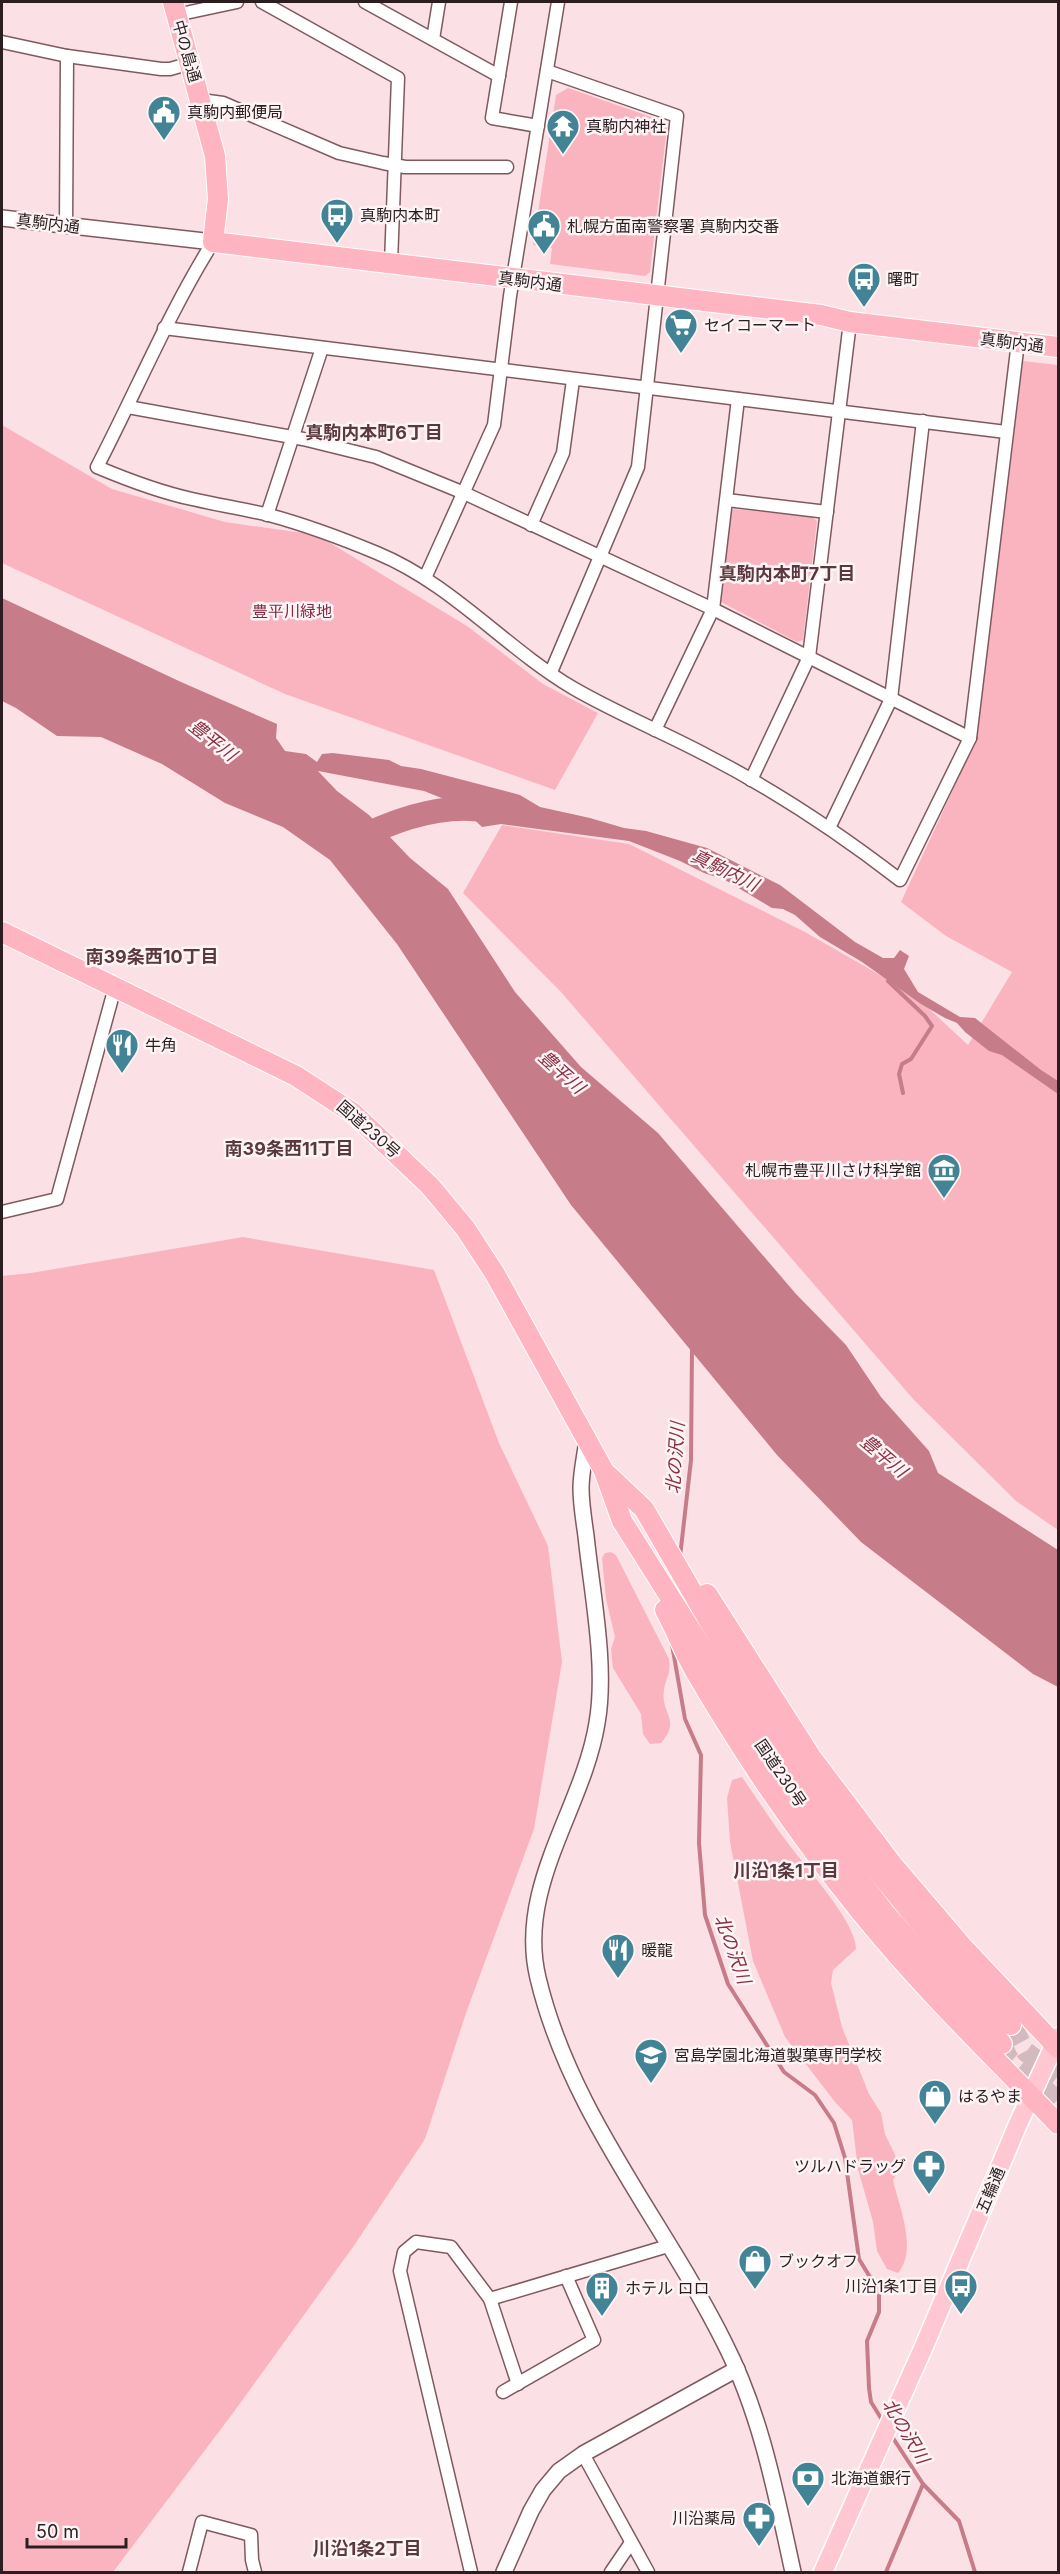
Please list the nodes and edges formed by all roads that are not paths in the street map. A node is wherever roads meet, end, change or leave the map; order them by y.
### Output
1 (237, 2) edge
2 (262, 2) edge
3 (365, 2) edge
4 (439, 2) edge
5 (511, 2) edge
6 (558, 2) edge
7 (174, 8) edge
8 (433, 39) junction
9 (2, 42) edge
10 (67, 56) junction
11 (191, 63) junction
12 (547, 71) junction
13 (499, 76) junction
14 (201, 100) junction
15 (538, 126) junction
16 (393, 165) junction
17 (507, 167) dead end
18 (2, 218) edge
19 (66, 225) junction
20 (213, 242) junction
21 (392, 263) junction
22 (514, 279) junction
23 (658, 297) junction
24 (850, 322) junction
25 (164, 328) junction
26 (1018, 342) junction
27 (1059, 347) edge
28 (322, 348) junction
29 (501, 370) junction
30 (573, 380) junction
31 (647, 389) junction
32 (738, 399) junction
33 (128, 407) junction
34 (839, 411) junction
35 (923, 421) junction
36 (1006, 432) junction
37 (292, 437) junction
38 (464, 494) junction
39 (727, 500) junction
40 (827, 512) junction
41 (267, 515) junction
42 (531, 525) junction
43 (599, 558) junction
44 (424, 578) junction
45 (713, 609) junction
46 (809, 657) junction
47 (551, 672) junction
48 (891, 699) junction
49 (656, 730) junction
50 (970, 738) junction
51 (751, 780) junction
52 (829, 828) junction
53 (2, 933) edge
54 (114, 987) junction
55 (2, 1212) edge
56 (587, 1440) junction
57 (604, 1472) junction
58 (659, 1532) junction
59 (657, 1585) junction
60 (1011, 2025) tunnel mouth
61 (1057, 2043) edge
62 (1002, 2044) tunnel mouth
63 (1031, 2096) junction
64 (1059, 2124) edge
65 (668, 2246) junction
66 (566, 2276) junction
67 (490, 2299) junction
68 (737, 2369) junction
69 (518, 2384) junction
70 (503, 2392) dead end
71 (583, 2454) junction
72 (630, 2544) junction
73 (189, 2572) edge
74 (255, 2572) edge
75 (471, 2572) edge
76 (504, 2572) edge
77 (610, 2572) edge
78 (648, 2572) edge
79 (793, 2572) edge
80 (823, 2572) edge

1 - 7 street
2 - 16 street
3 - 8 street
4 - 8 street
5 - 13 street
6 - 12 street
7 - 11 highway, 中の島通
8 - 13 street
9 - 10 street
10 - 11 street
10 - 19 street
11 - 14 highway, 中の島通
12 - 15 street
12 - 23 street
13 - 15 street
14 - 16 street
14 - 20 highway, 中の島通
15 - 22 street
16 - 17 street
16 - 21 street
18 - 19 street, 真駒内通
19 - 20 street, 真駒内通
20 - 21 highway, 真駒内通
20 - 25 street
21 - 22 highway, 真駒内通
22 - 23 highway, 真駒内通
22 - 29 street
23 - 24 highway, 真駒内通
23 - 31 street
24 - 26 highway, 真駒内通
24 - 34 street
25 - 28 street
25 - 33 street
26 - 27 highway, 真駒内通
26 - 36 street
28 - 29 street
28 - 37 street
29 - 30 street
29 - 38 street
30 - 31 street
30 - 42 street
31 - 32 street
31 - 43 street
32 - 34 street
32 - 39 street
33 - 37 street
33 - 41 street
34 - 35 street
34 - 40 street
35 - 36 street
35 - 48 street
36 - 50 street
37 - 38 street
37 - 41 street
38 - 42 street
38 - 44 street
39 - 40 street
39 - 45 street
40 - 46 street
41 - 44 street
42 - 43 street
43 - 45 street
43 - 47 street
44 - 47 street
45 - 46 street
45 - 49 street
46 - 48 street
46 - 51 street
47 - 49 street
48 - 50 street
48 - 52 street
49 - 51 street
50 - 52 street
51 - 52 street
53 - 54 highway, 国道230号
54 - 55 street
54 - 56 highway, 国道230号
56 - 57 highway, 国道230号
56 - 65 street
57 - 58 highway, 国道230号
57 - 59 highway, 国道230号
58 - 60 highway, 国道230号
58 - 61 highway
59 - 62 highway, 国道230号
59 - 63 highway
61 - 63 main road, 五輪通
63 - 64 highway
63 - 80 main road, 五輪通
65 - 66 street
65 - 68 street
66 - 67 street
66 - 69 street
67 - 69 street
67 - 75 street
68 - 71 street
68 - 79 street
69 - 70 street
71 - 72 street
71 - 76 street
72 - 77 street
72 - 78 street
73 - 74 street

